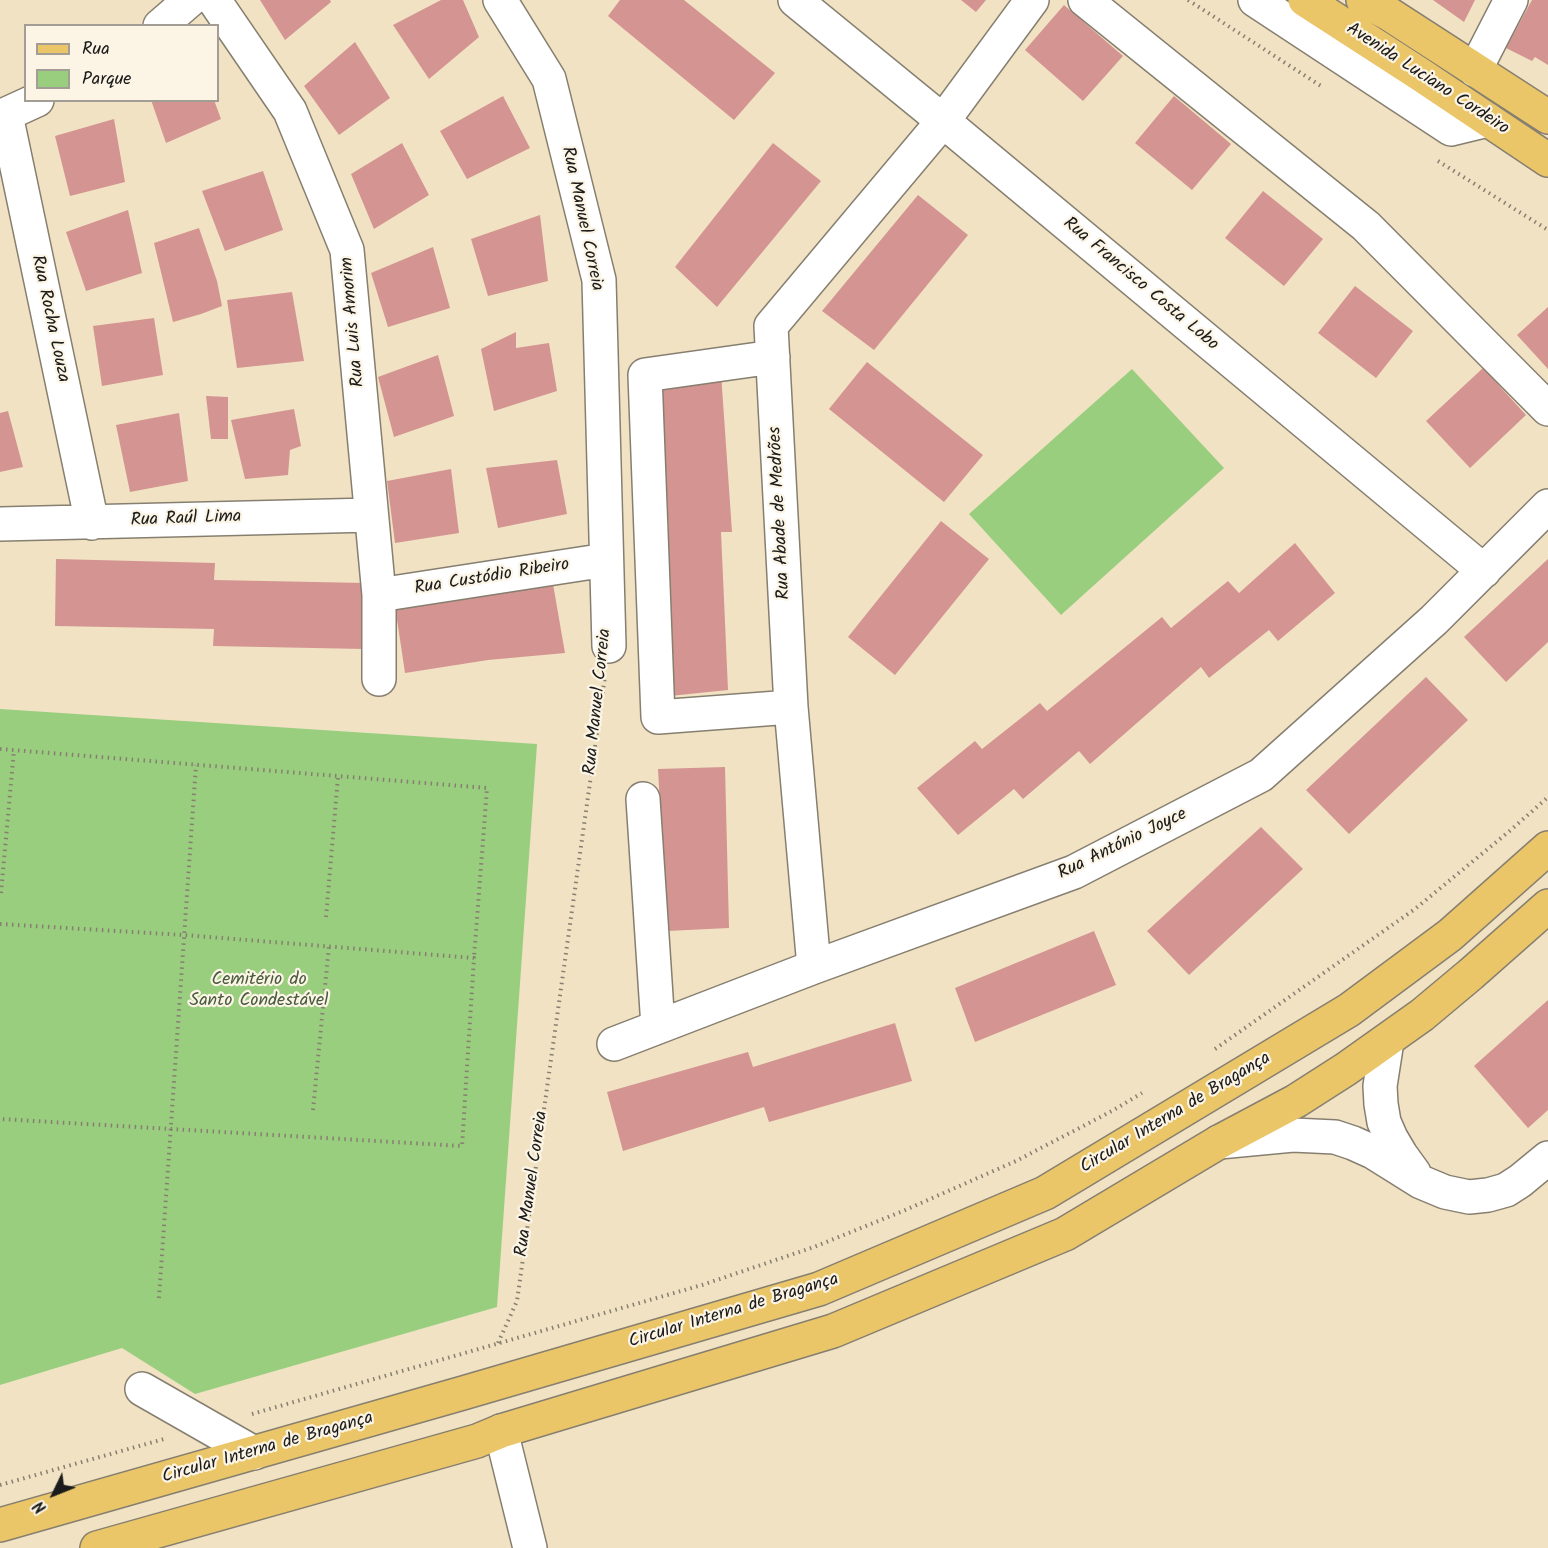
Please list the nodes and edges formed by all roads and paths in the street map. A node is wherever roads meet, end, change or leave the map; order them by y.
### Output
1 (190, 0) edge
2 (214, 0) edge
3 (500, 0) edge
4 (795, 0) edge
5 (1032, 0) edge
6 (1084, 0) edge
7 (1255, 0) edge
8 (1305, 0) edge
9 (1363, 0) edge
10 (1511, 0) edge
11 (162, 24) edge
12 (1476, 70) junction
13 (33, 102) edge
14 (3, 116) edge
15 (1548, 117) edge
16 (1488, 120) junction
17 (943, 121) junction
18 (1548, 160) edge
19 (773, 357) junction
20 (1548, 409) edge
21 (1548, 506) edge
22 (371, 515) junction
23 (92, 523) junction
24 (0, 524) edge
25 (606, 560) junction
26 (1484, 571) junction
27 (379, 595) junction
28 (609, 646) joint
29 (379, 679) dead end
30 (791, 706) junction
31 (0, 749) edge
32 (14, 750) junction
33 (196, 765) junction
34 (338, 777) junction
35 (1548, 796) edge
36 (643, 799) dead end
37 (1548, 848) edge
38 (1, 893) edge
39 (1548, 906) edge
40 (326, 917) dead end
41 (0, 924) edge
42 (184, 936) junction
43 (330, 946) junction
44 (474, 958) junction
45 (814, 967) junction
46 (658, 1027) junction
47 (1387, 1041) junction
48 (614, 1044) dead end
49 (1210, 1052) dead end
50 (1151, 1088) dead end
51 (313, 1110) dead end
52 (0, 1119) edge
53 (171, 1129) junction
54 (1219, 1142) junction
55 (1548, 1158) edge
56 (1420, 1182) junction
57 (159, 1298) dead end
58 (497, 1343) junction
59 (142, 1389) dead end
60 (209, 1426) junction
61 (501, 1431) junction
62 (254, 1453) junction
63 (0, 1485) edge
64 (0, 1525) edge
65 (97, 1548) edge
66 (530, 1548) edge

1 - 11 street
2 - 22 street, Rua Luis Amorim
3 - 25 street, Rua Manuel Correia
4 - 17 street, Rua Francisco Costa Lobo
5 - 17 street, Rua Abade de Medrões
6 - 20 street
7 - 16 street
8 - 16 main road, Avenida Luciano Cordeiro
9 - 12 main road, Avenida Luciano Cordeiro
10 - 12 street
12 - 15 main road, Avenida Luciano Cordeiro
13 - 14 street
14 - 23 street, Rua Rocha Louza
16 - 18 main road, Avenida Luciano Cordeiro
17 - 19 street, Rua Abade de Medrões
17 - 26 street, Rua Francisco Costa Lobo
19 - 30 street, Rua Abade de Medrões
19 - 30 street
21 - 26 street, Rua António Joyce
22 - 23 street, Rua Raúl Lima
22 - 27 street, Rua Luis Amorim
23 - 24 street, Rua Raúl Lima
25 - 27 street, Rua Custódio Ribeiro
25 - 28 street, Rua Manuel Correia
26 - 45 street, Rua António Joyce
27 - 29 street, Rua Luis Amorim
28 - 58 path, Rua Manuel Correia
30 - 45 street, Rua Abade de Medrões
31 - 32 path
32 - 33 path
32 - 38 path
33 - 34 path
33 - 42 path
34 - 40 path
34 - 44 path
35 - 49 path
36 - 46 street
37 - 62 main road, Circular Interna de Bragança
39 - 47 main road
41 - 42 path
42 - 43 path
42 - 53 path
43 - 44 path
43 - 51 path
44 - 53 path
45 - 46 street, Rua António Joyce
46 - 48 street, Rua António Joyce
47 - 54 main road
47 - 56 street
50 - 58 path
52 - 53 path
53 - 57 path
54 - 56 street
54 - 61 main road
55 - 56 street
58 - 60 path
59 - 60 street
60 - 62 street
60 - 63 path
61 - 65 main road
61 - 66 street
62 - 64 main road, Circular Interna de Bragança

